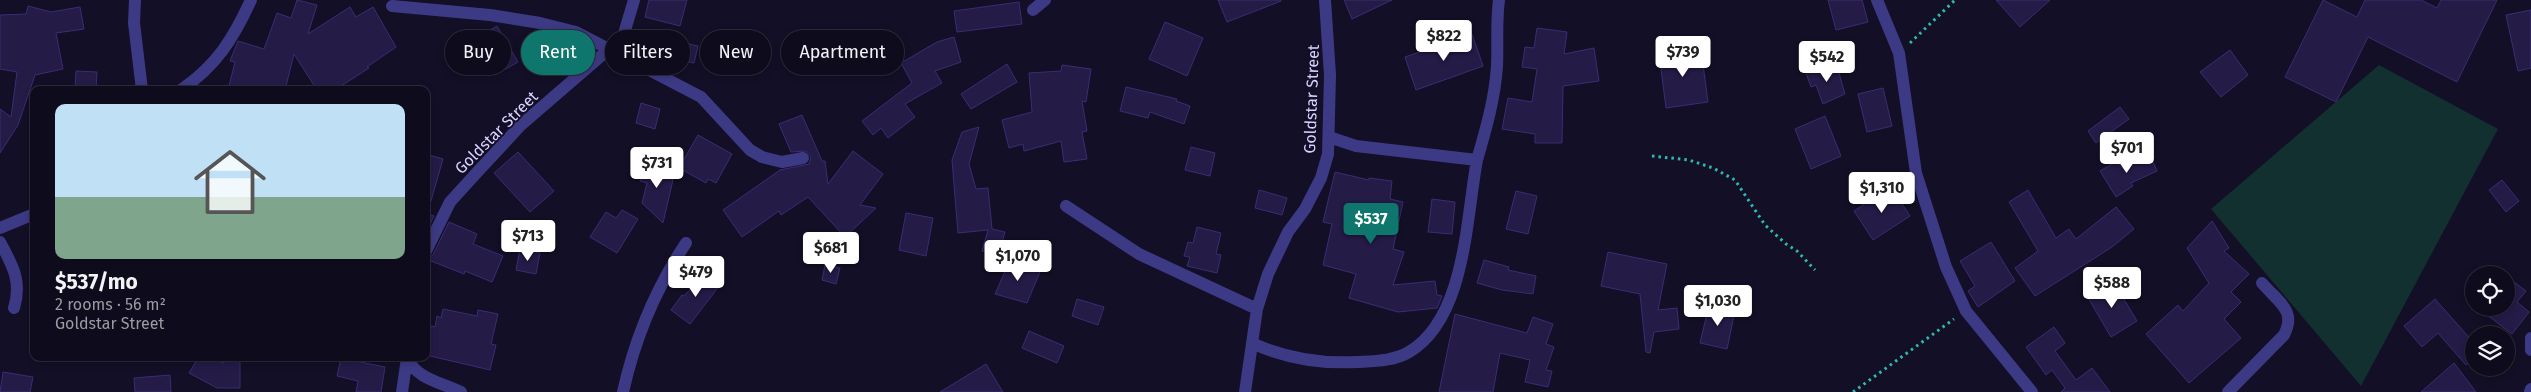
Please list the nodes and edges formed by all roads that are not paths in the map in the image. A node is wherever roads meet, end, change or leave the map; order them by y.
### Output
1 (135, 0) edge
2 (251, 0) edge
3 (634, 0) edge
4 (1045, 0) edge
5 (1325, 0) edge
6 (1499, 0) edge
7 (1877, 0) edge
8 (392, 6) dead end
9 (1033, 10) dead end
10 (626, 30) edge
11 (605, 47) edge
12 (605, 54) edge
13 (658, 75) edge
14 (142, 86) edge
15 (196, 86) edge
16 (1329, 137) junction
17 (803, 158) dead end
18 (1477, 160) junction
19 (1066, 206) dead end
20 (30, 216) edge
21 (0, 228) edge
22 (430, 240) edge
23 (0, 242) edge
24 (686, 243) dead end
25 (2262, 284) dead end
26 (14, 308) dead end
27 (1257, 309) junction
28 (2531, 338) edge
29 (1254, 344) junction
30 (2531, 350) edge
31 (407, 361) edge
32 (408, 361) edge
33 (402, 392) edge
34 (461, 392) edge
35 (623, 392) edge
36 (1245, 392) edge
37 (2032, 392) edge
38 (2228, 392) edge

1 - 14 street
2 - 15 street
3 - 10 street, Goldstar Street
4 - 9 street
5 - 16 street, Goldstar Street
6 - 18 street
7 - 37 street
8 - 11 street
12 - 22 street, Goldstar Street
13 - 17 street
16 - 18 street
16 - 27 street, Goldstar Street
18 - 29 street
19 - 27 street
20 - 21 street
23 - 26 street
24 - 35 street
25 - 38 street
27 - 29 street, Goldstar Street
28 - 30 street
29 - 36 street, Goldstar Street
31 - 33 street
32 - 34 street

